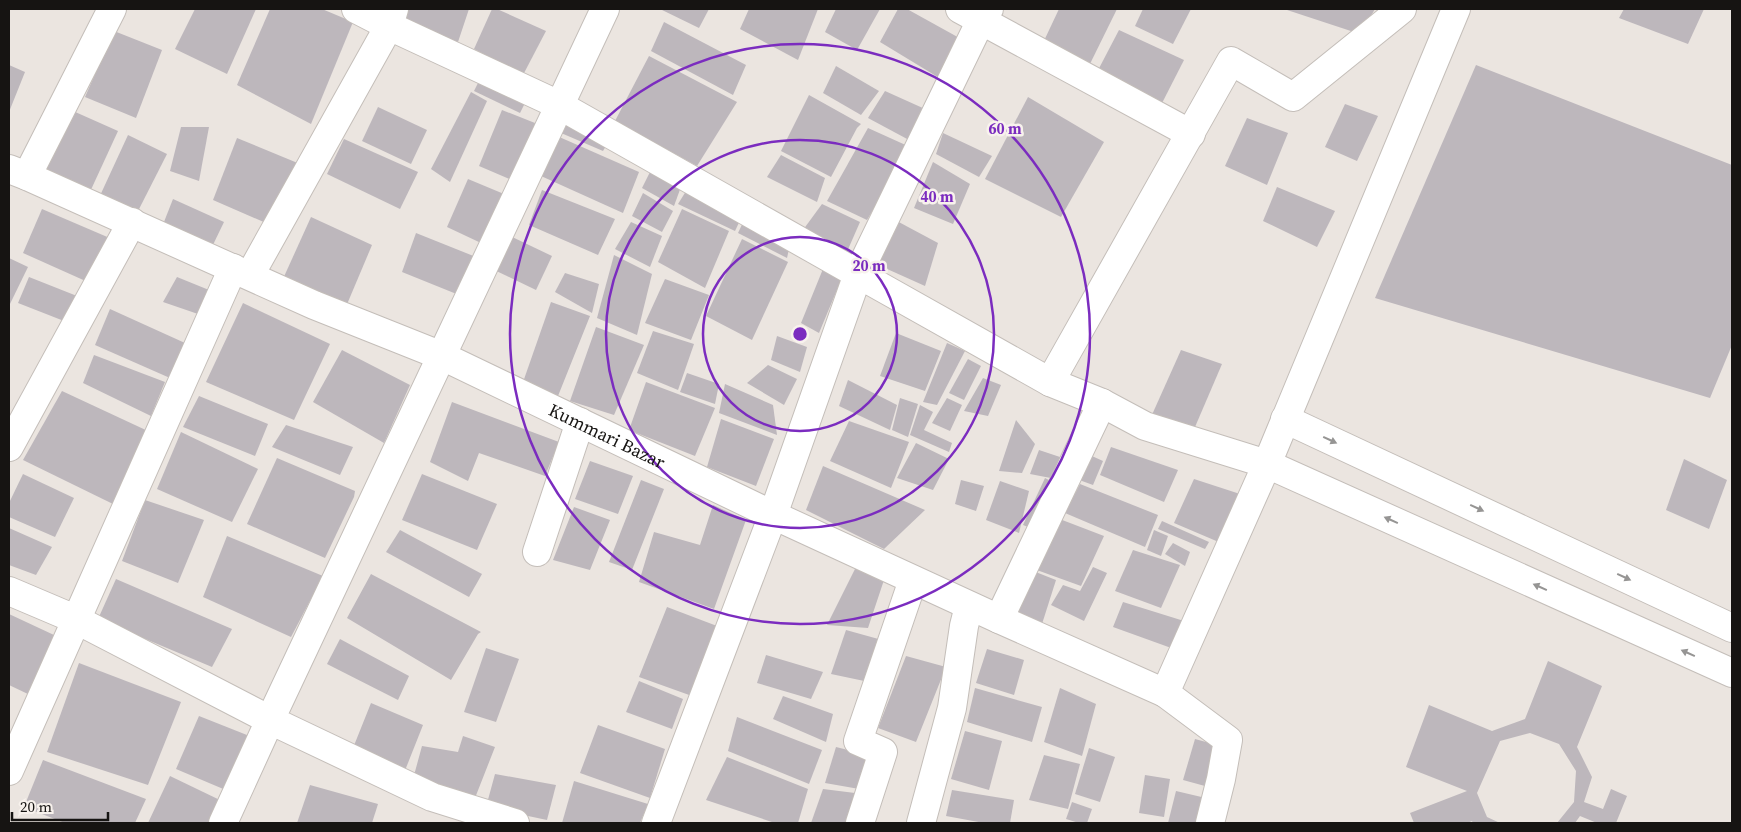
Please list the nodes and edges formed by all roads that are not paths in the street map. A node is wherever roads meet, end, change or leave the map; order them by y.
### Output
1 (112, 9) edge
2 (356, 9) edge
3 (605, 9) edge
4 (1402, 9) edge
5 (1456, 9) edge
6 (977, 13) edge
7 (391, 18) edge
8 (559, 105) junction
9 (1190, 134) junction
10 (18, 172) edge
11 (132, 222) junction
12 (241, 271) junction
13 (858, 274) junction
14 (442, 356) junction
15 (1050, 382) junction
16 (1102, 403) junction
17 (16, 418) edge
18 (1285, 419) junction
19 (580, 422) junction
20 (9, 447) edge
21 (1267, 464) junction
22 (773, 515) junction
23 (538, 552) dead end
24 (913, 580) junction
25 (9, 592) edge
26 (1665, 596) junction
27 (969, 606) junction
28 (75, 619) junction
29 (999, 619) junction
30 (1732, 628) edge
31 (1647, 635) junction
32 (1732, 673) edge
33 (1165, 693) junction
34 (270, 720) junction
35 (9, 771) edge
36 (223, 823) edge
37 (514, 823) edge
38 (656, 823) edge
39 (860, 823) edge
40 (921, 823) edge
41 (1210, 823) edge

1 - 10 street
2 - 7 street
3 - 8 street
4 - 9 street
5 - 18 street
6 - 9 street
6 - 13 street
7 - 8 street
7 - 12 street
8 - 13 street
8 - 14 street
9 - 15 street
10 - 11 street, Kummari Bazar
11 - 12 street, Kummari Bazar
11 - 17 street
12 - 14 street, Kummari Bazar
12 - 28 street
13 - 15 street
13 - 22 street
14 - 19 street, Kummari Bazar
14 - 34 street
15 - 16 street
16 - 21 street
16 - 29 street
17 - 20 street
18 - 21 street
18 -> 26 street
19 - 22 street, Kummari Bazar
19 - 23 street
31 -> 21 street
21 - 33 street
22 - 24 street, Kummari Bazar
22 - 38 street
24 - 27 street, Kummari Bazar
24 - 39 street
25 - 28 street
26 - 30 street
26 - 31 street
27 - 29 street, Kummari Bazar
27 - 40 street
28 - 34 street
28 - 35 street
29 - 33 street, Kummari Bazar
32 -> 31 street
33 - 41 street, Kummari Bazar
34 - 36 street
34 - 37 street

